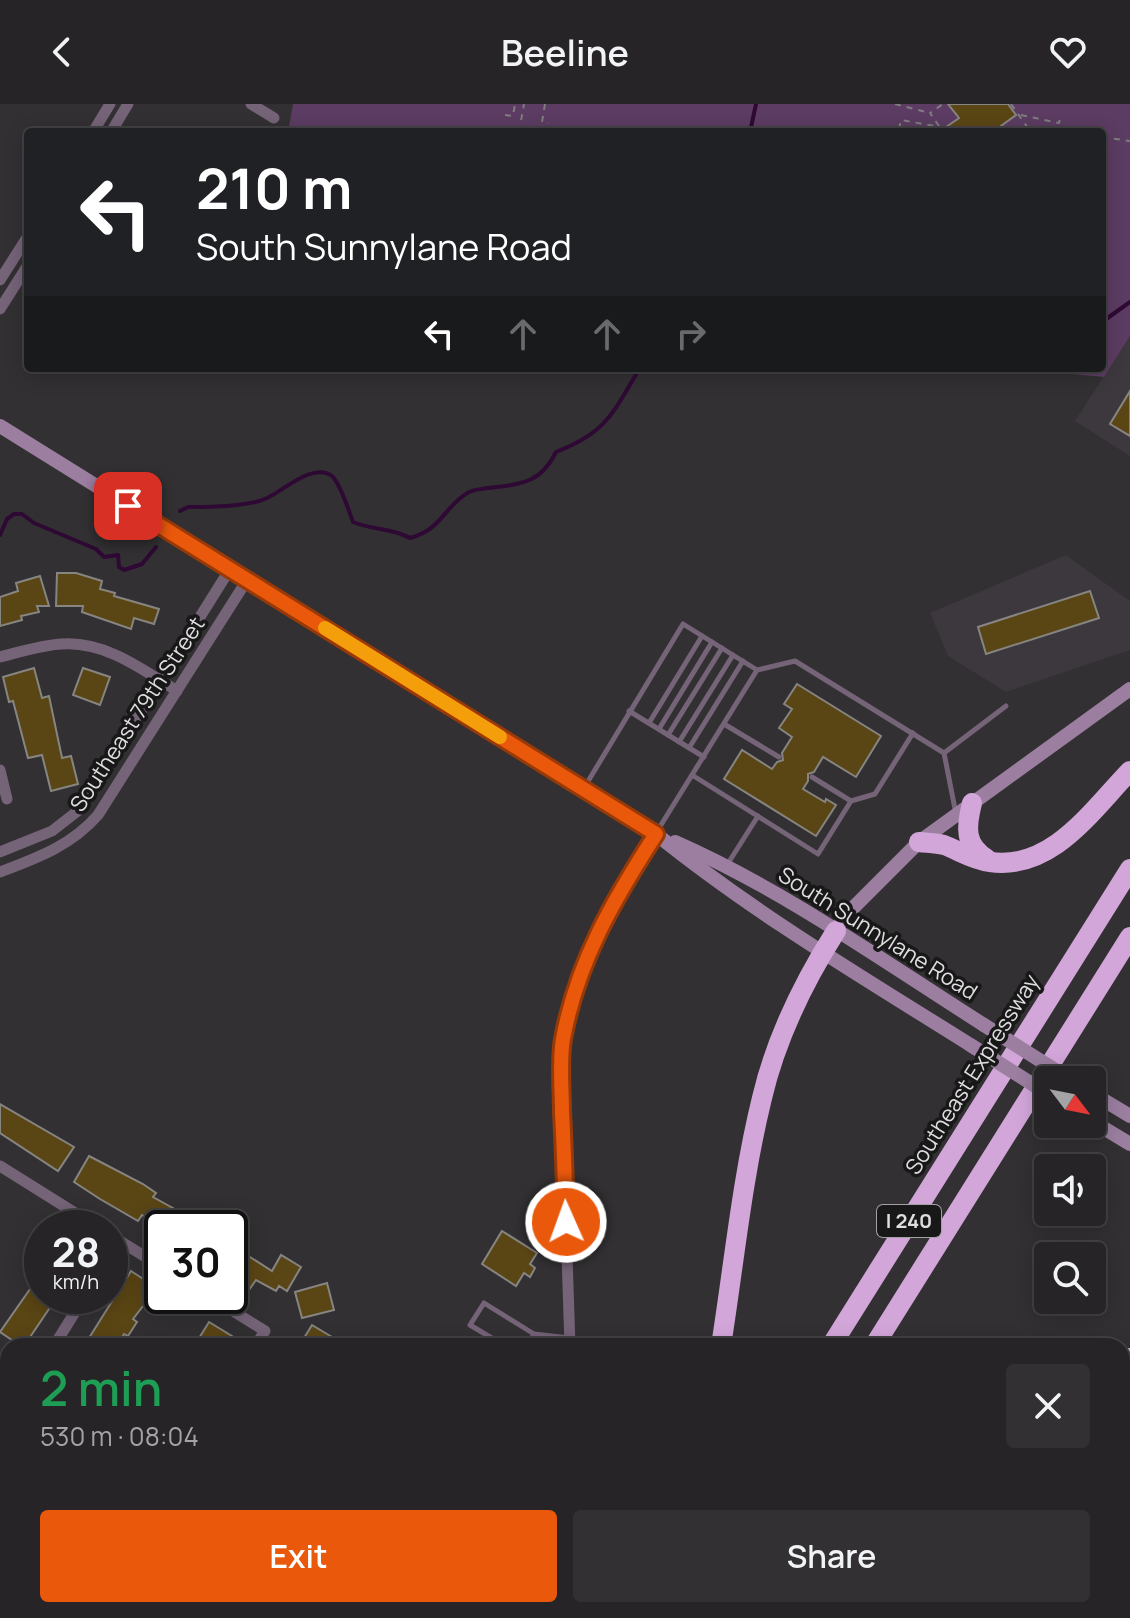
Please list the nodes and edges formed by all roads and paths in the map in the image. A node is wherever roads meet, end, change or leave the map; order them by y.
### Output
1 (110, 104) edge
2 (128, 104) edge
3 (251, 104) edge
4 (515, 104) edge
5 (524, 104) edge
6 (545, 104) edge
7 (895, 104) edge
8 (943, 104) edge
9 (1011, 104) edge
10 (930, 113) junction
11 (505, 115) dead end
12 (1019, 115) junction
13 (1061, 115) dead end
14 (274, 118) dead end
15 (548, 123) dead end
16 (940, 127) joint
17 (95, 128) edge
18 (113, 128) edge
19 (520, 128) edge
20 (899, 128) edge
21 (1027, 128) edge
22 (1106, 138) edge
23 (1130, 141) edge
24 (24, 242) edge
25 (24, 271) edge
26 (0, 280) edge
27 (13, 288) junction
28 (0, 309) edge
29 (0, 426) edge
30 (230, 569) junction
31 (247, 580) junction
32 (702, 636) junction
33 (712, 642) junction
34 (722, 648) junction
35 (733, 655) junction
36 (0, 657) edge
37 (743, 661) junction
38 (757, 670) junction
39 (161, 681) junction
40 (1130, 689) edge
41 (177, 691) junction
42 (1006, 706) dead end
43 (629, 711) junction
44 (649, 723) junction
45 (724, 724) junction
46 (659, 729) junction
47 (913, 733) junction
48 (668, 735) junction
49 (679, 742) junction
50 (689, 748) junction
51 (944, 753) junction
52 (704, 757) junction
53 (779, 757) dead end
54 (0, 770) edge
55 (1130, 771) edge
56 (692, 775) junction
57 (812, 777) dead end
58 (98, 782) junction
59 (583, 789) junction
60 (114, 791) junction
61 (7, 799) dead end
62 (851, 801) junction
63 (964, 809) junction
64 (758, 816) junction
65 (656, 834) junction
66 (919, 842) junction
67 (3, 851) edge
68 (994, 863) junction
69 (727, 865) junction
70 (6, 869) edge
71 (1130, 869) edge
72 (836, 931) junction
73 (1130, 937) edge
74 (823, 952) junction
75 (1049, 1066) edge
76 (1034, 1085) edge
77 (1106, 1101) edge
78 (1130, 1116) edge
79 (1106, 1129) edge
80 (1130, 1144) edge
81 (0, 1166) edge
82 (70, 1210) edge
83 (74, 1314) edge
84 (238, 1314) edge
85 (534, 1334) junction
86 (59, 1338) edge
87 (260, 1338) edge
88 (492, 1338) edge
89 (532, 1338) edge
90 (552, 1338) edge
91 (570, 1338) edge
92 (722, 1338) edge
93 (836, 1338) edge
94 (879, 1338) edge

1 - 17 street
2 - 18 street
3 - 14 street
4 - 11 path
5 - 19 path
6 - 15 path
7 - 10 path
8 - 10 path
9 - 12 path
10 - 16 path
12 - 13 path
12 - 21 path
16 - 20 path
22 - 23 path
24 - 26 street
25 - 27 street
26 - 27 street
27 - 28 street
29 - 30 main road, South Sunnylane Road
30 - 31 main road, South Sunnylane Road
30 - 39 street, Southeast 79th Street
31 - 41 street, Southeast 79th Street
31 - 59 main road, South Sunnylane Road
32 - 33 lane
32 - 43 lane
32 - 44 lane
33 - 34 lane
33 - 46 lane
34 - 35 lane
34 - 48 lane
35 - 37 lane
35 - 49 lane
36 - 39 street
37 - 38 lane
37 - 50 lane
38 - 45 lane
38 - 47 lane
39 - 41 street
39 - 58 street, Southeast 79th Street
40 - 63 main road
41 - 60 street, Southeast 79th Street
42 - 51 lane
43 - 44 lane
43 - 59 lane
44 - 46 lane
45 - 52 lane
45 - 53 lane
46 - 48 lane
47 - 51 lane
47 - 62 lane
48 - 49 lane
49 - 50 lane
50 - 52 lane
51 - 63 lane
52 - 56 lane
54 - 61 street
55 - 68 highway
56 - 64 lane
56 - 65 lane
57 - 62 lane
58 - 60 lane
58 - 67 street, Southeast 79th Street
59 - 65 main road, South Sunnylane Road
60 - 70 street, Southeast 79th Street
62 - 64 lane
63 - 66 main road
63 - 68 highway
64 - 69 lane
65 - 69 main road, South Sunnylane Road
65 - 74 main road, South Sunnylane Road
65 - 91 street
66 - 68 highway
66 - 72 main road
67 - 70 lane
69 - 72 main road, South Sunnylane Road
71 - 93 highway, Southeast Expressway / I 240
72 - 74 highway
72 - 75 main road, South Sunnylane Road, bridge
73 - 94 highway, I 240
74 - 76 main road, South Sunnylane Road, bridge
74 - 92 highway
77 - 78 main road
79 - 80 main road
81 - 82 street
83 - 86 street
84 - 87 street
85 - 88 lane
85 - 89 lane
85 - 90 lane

